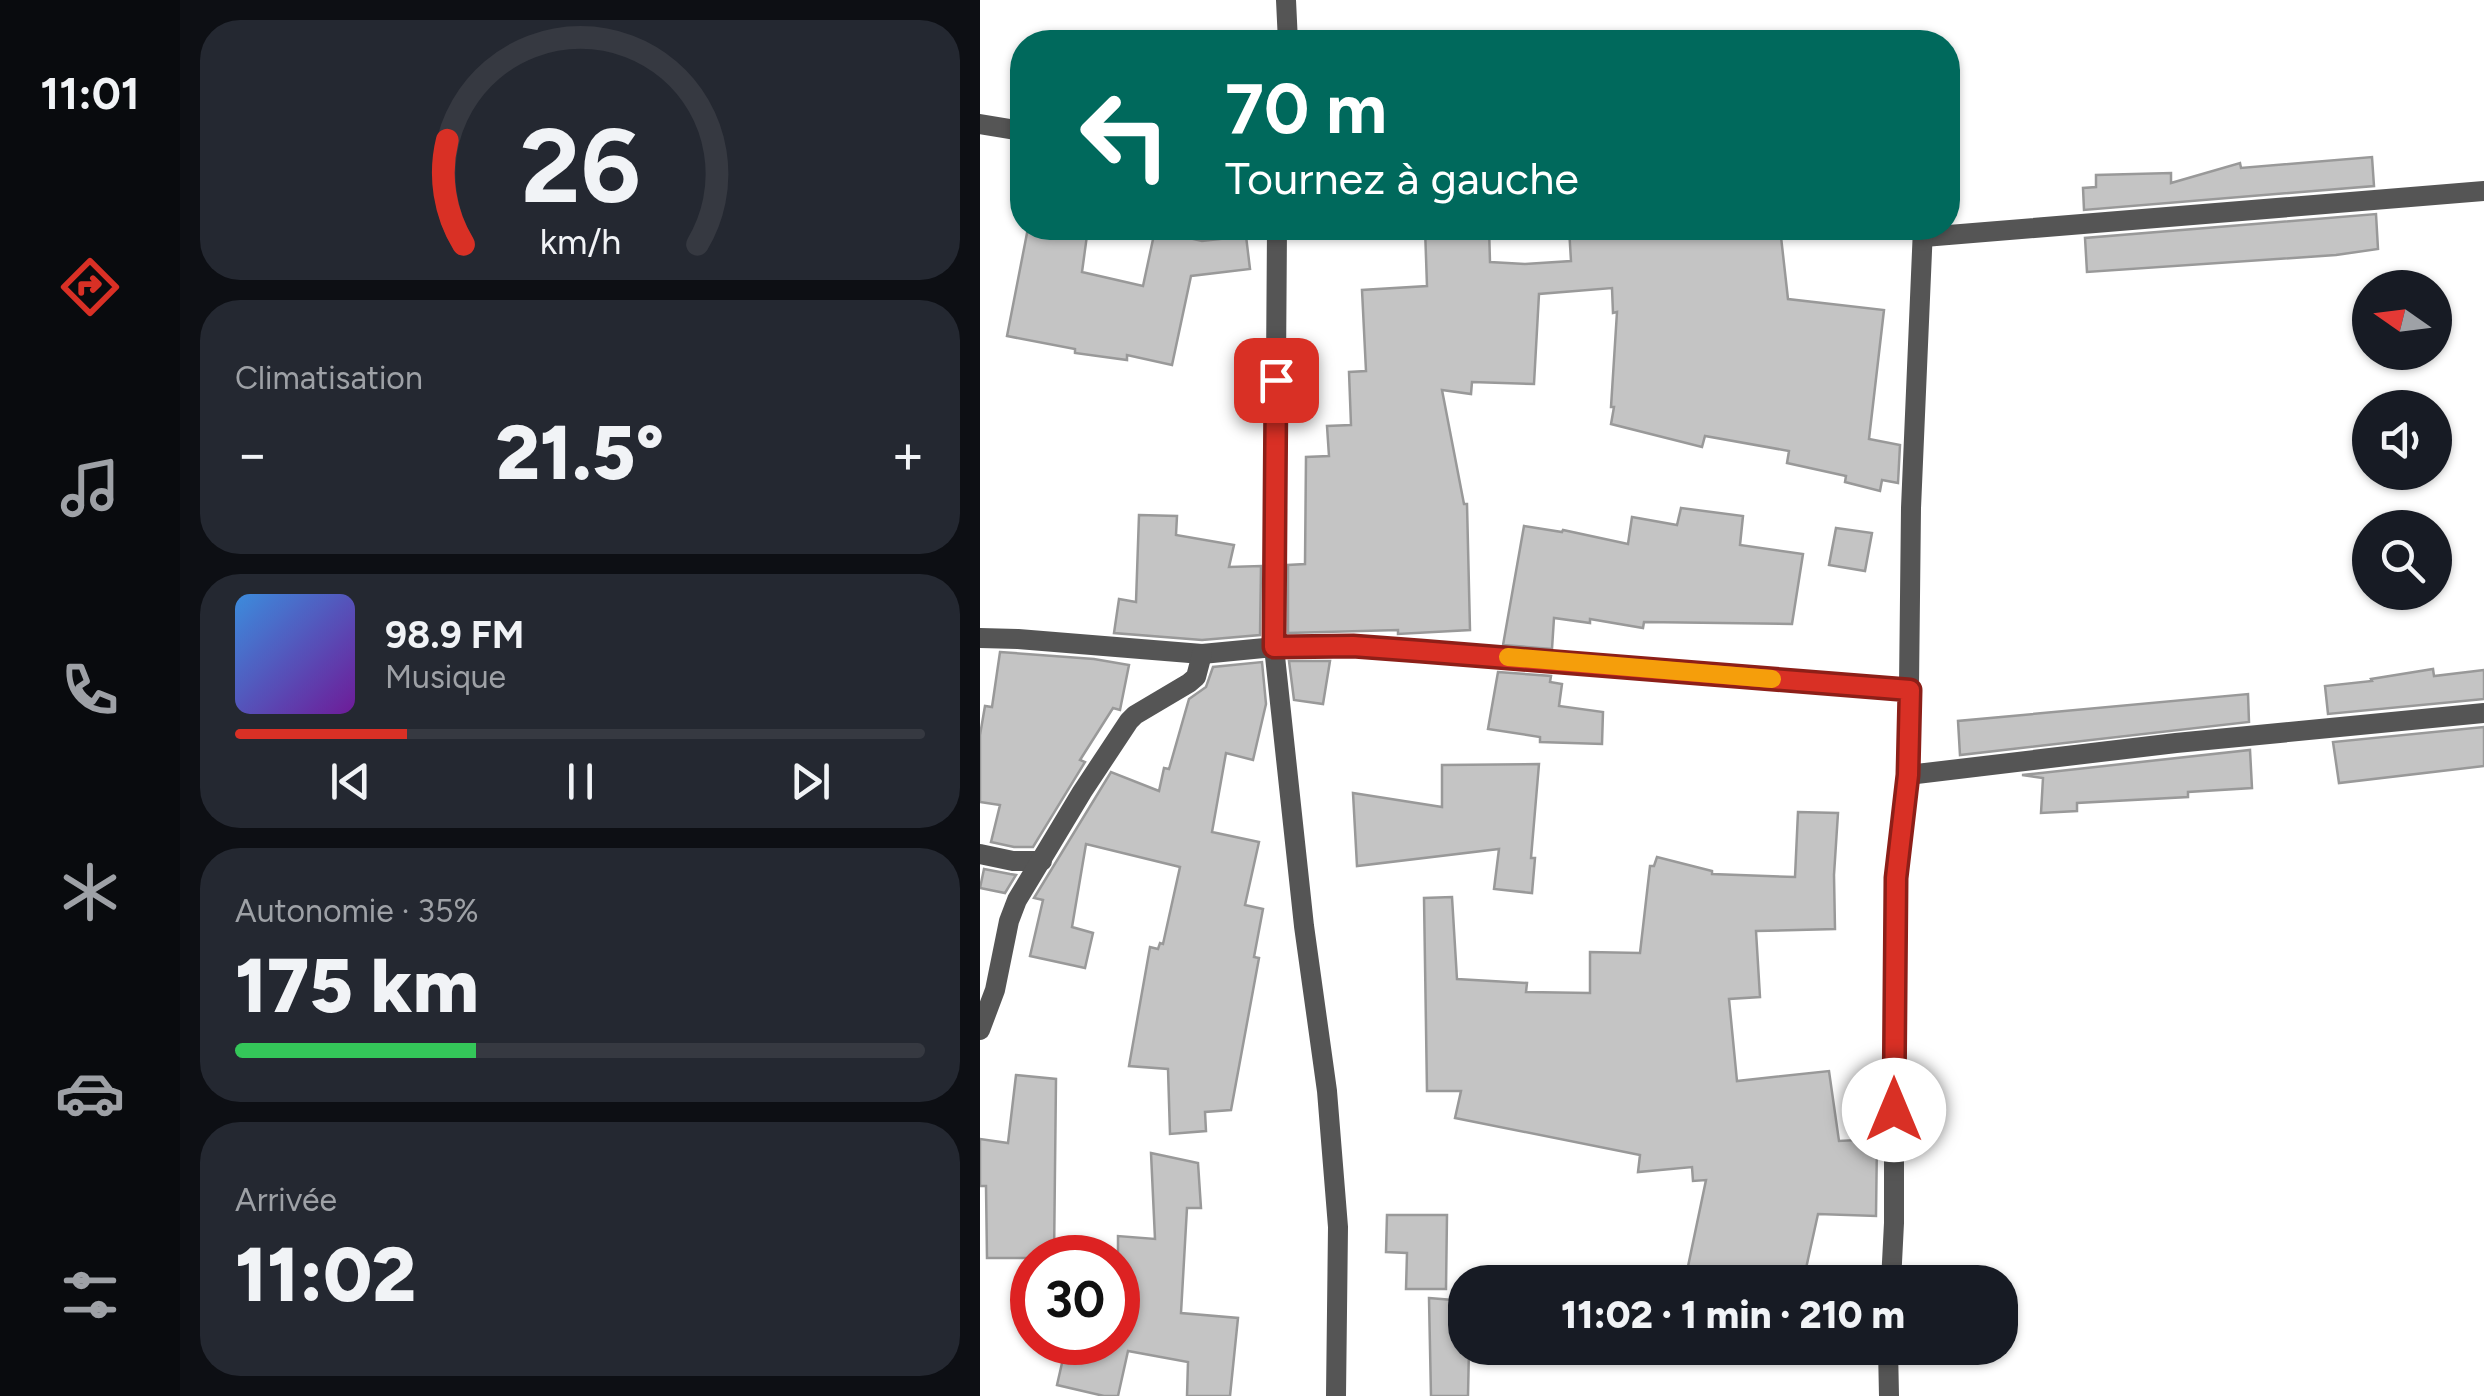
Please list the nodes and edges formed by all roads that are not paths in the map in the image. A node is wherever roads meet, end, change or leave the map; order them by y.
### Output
1 (1286, 0) edge
2 (1287, 30) edge
3 (980, 124) edge
4 (1010, 129) edge
5 (2484, 192) edge
6 (1960, 229) edge
7 (1276, 240) edge
8 (1923, 240) edge
9 (980, 638) edge
10 (1274, 647) junction
11 (1202, 654) junction
12 (1910, 690) junction
13 (2484, 713) edge
14 (1908, 775) junction
15 (980, 854) edge
16 (1042, 861) junction
17 (987, 991) edge
18 (980, 1030) edge
19 (1892, 1265) edge
20 (1888, 1365) edge
21 (1336, 1396) edge
22 (1889, 1396) edge

1 - 2 street
3 - 4 street
5 - 6 street
7 - 10 street
8 - 12 street
9 - 11 street
10 - 11 street
10 - 12 street
10 - 21 street
11 - 16 street
12 - 14 street
13 - 14 street
14 - 19 street
15 - 16 street
16 - 17 street
17 - 18 street
20 - 22 street

